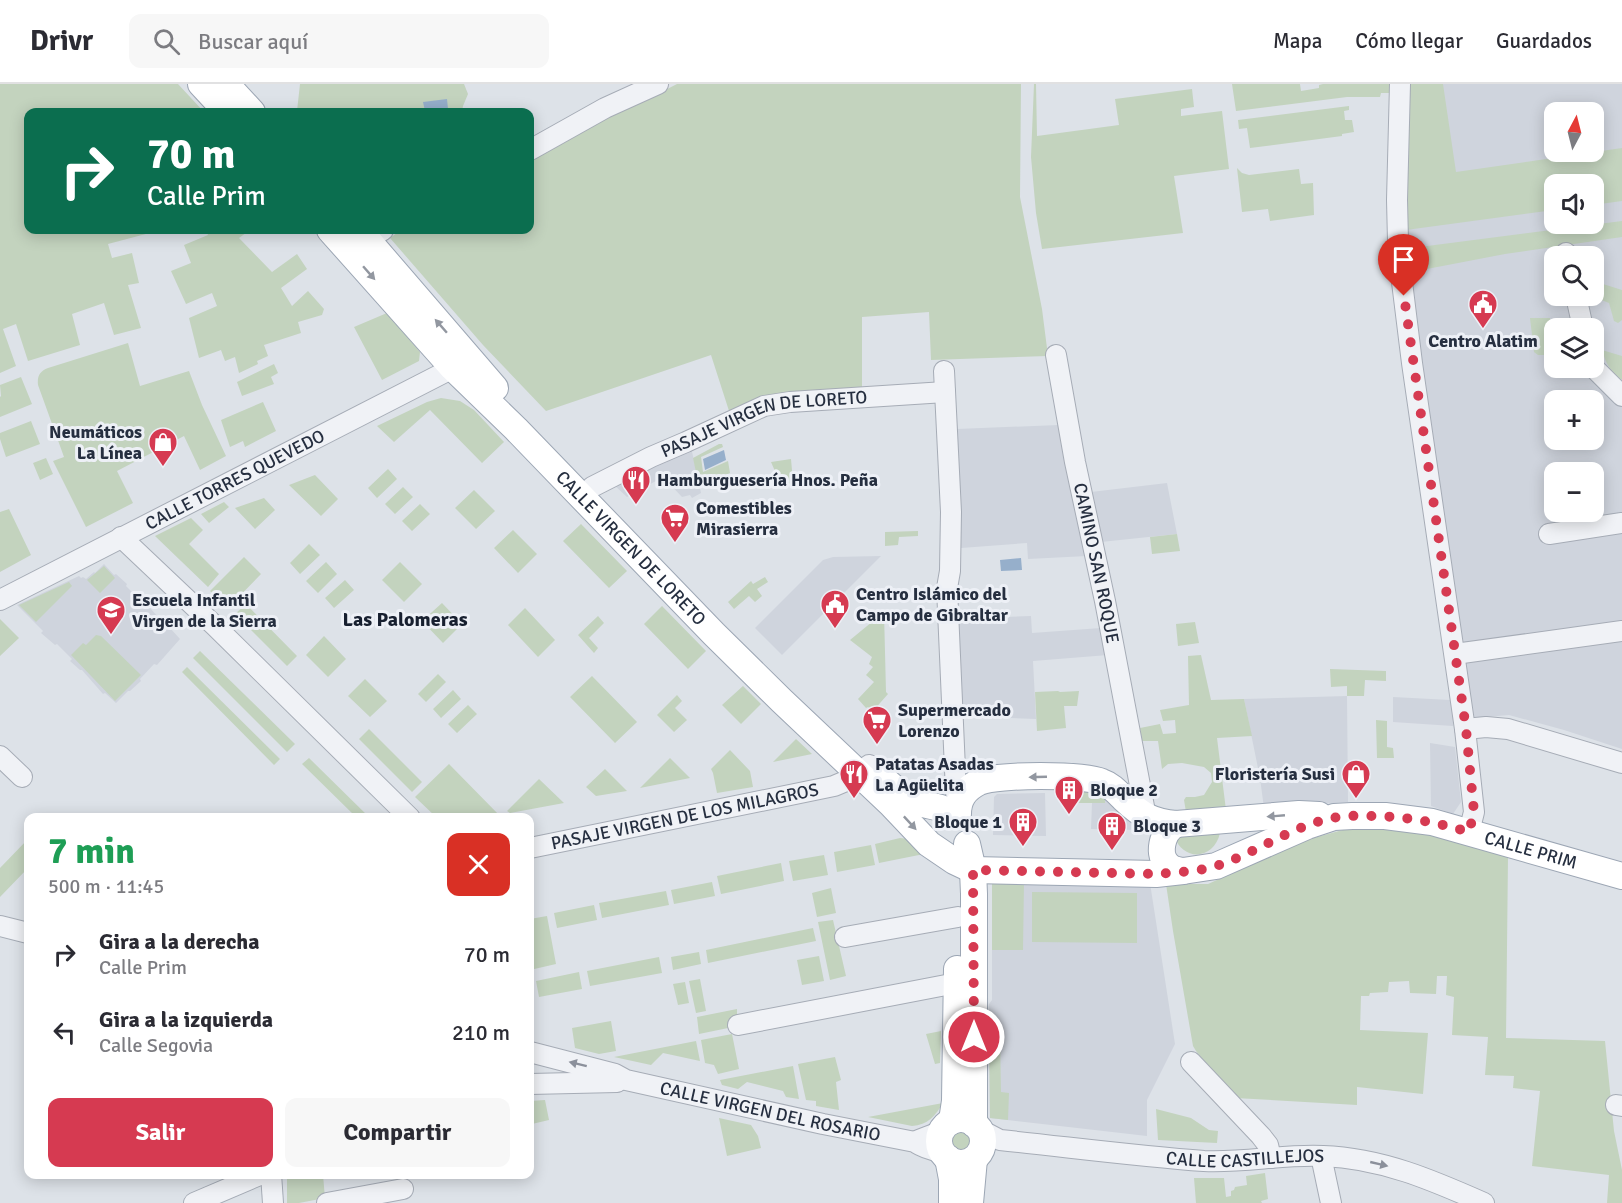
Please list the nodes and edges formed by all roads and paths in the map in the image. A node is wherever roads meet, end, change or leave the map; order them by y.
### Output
1 (201, 84) edge
2 (226, 84) edge
3 (658, 84) edge
4 (1400, 84) edge
5 (223, 108) edge
6 (248, 108) edge
7 (534, 148) edge
8 (334, 234) edge
9 (371, 234) edge
10 (1056, 355) dead end
11 (460, 362) junction
12 (944, 371) dead end
13 (1604, 378) edge
14 (945, 392) junction
15 (1622, 396) edge
16 (592, 487) junction
17 (1622, 523) edge
18 (1550, 534) dead end
19 (121, 537) junction
20 (0, 600) edge
21 (1622, 631) edge
22 (1455, 654) junction
23 (1466, 729) junction
24 (0, 756) edge
25 (1622, 763) edge
26 (864, 770) junction
27 (1136, 771) junction
28 (22, 777) dead end
29 (1092, 779) junction
30 (962, 798) junction
31 (405, 813) edge
32 (1146, 817) junction
33 (1334, 817) junction
34 (1212, 822) junction
35 (1176, 824) junction
36 (1469, 832) junction
37 (534, 847) edge
38 (954, 852) junction
39 (1214, 867) junction
40 (1182, 871) junction
41 (1622, 876) edge
42 (958, 916) junction
43 (0, 926) edge
44 (24, 932) edge
45 (845, 937) dead end
46 (957, 986) junction
47 (738, 1025) dead end
48 (534, 1053) edge
49 (1191, 1062) dead end
50 (626, 1080) junction
51 (534, 1084) edge
52 (966, 1140) junction
53 (1321, 1156) junction
54 (1271, 1158) junction
55 (250, 1179) edge
56 (271, 1179) edge
57 (403, 1189) edge
58 (194, 1203) edge
59 (273, 1203) edge
60 (327, 1203) edge
61 (952, 1203) edge
62 (970, 1203) edge
63 (1331, 1203) edge
64 (1484, 1203) edge

1 - 5 main road
2 - 6 main road
3 - 7 street
4 - 22 street
8 -> 11 main road, CALLE VIRGEN DE LORETO
11 -> 9 main road, CALLE VIRGEN DE LORETO
10 - 27 street, CAMINO SAN ROQUE
11 - 16 main road, CALLE VIRGEN DE LORETO
11 - 19 street, CALLE TORRES QUEVEDO
11 - 26 main road, CALLE VIRGEN DE LORETO
12 - 14 street
13 - 15 street
14 - 16 street, PASAJE VIRGEN DE LORETO
14 - 30 street
16 - 26 main road, CALLE VIRGEN DE LORETO
17 - 18 street
19 - 20 street, CALLE TORRES QUEVEDO
19 - 31 street
21 - 22 street
22 - 23 street
23 - 25 street
23 - 36 street
24 - 28 street
26 - 30 main road, CALLE VIRGEN DE LORETO
26 - 37 street, PASAJE VIRGEN DE LOS MILAGROS
26 -> 38 main road, CALLE VIRGEN DE LORETO
27 - 29 street
27 - 32 street, CAMINO SAN ROQUE
29 -> 30 main road, CALLE PRIM
29 - 32 main road, CALLE PRIM
30 - 38 main road
32 - 35 main road, CALLE PRIM
33 -> 34 main road, CALLE PRIM
33 - 36 main road, CALLE PRIM
33 - 39 main road, CALLE PRIM
34 - 35 main road, CALLE PRIM
34 - 39 main road
35 - 40 main road
36 - 41 main road, CALLE PRIM
38 - 40 main road, CALLE PRIM
38 - 42 main road
38 - 52 main road
39 - 40 main road, CALLE PRIM
42 - 45 street
42 - 46 main road
43 - 44 street
46 - 47 street
46 - 52 main road
50 -> 48 street, CALLE VIRGEN DEL ROSARIO
49 - 54 street
50 - 51 street, CALLE VIRGEN DEL ROSARIO
50 - 52 street, CALLE VIRGEN DEL ROSARIO
52 - 54 street, CALLE CASTILLEJOS
52 - 61 main road
52 - 62 main road
53 - 54 street, CALLE CASTILLEJOS
53 - 63 street
53 -> 64 street, CALLE CASTILLEJOS
55 - 58 street
56 - 59 street
57 - 60 street

